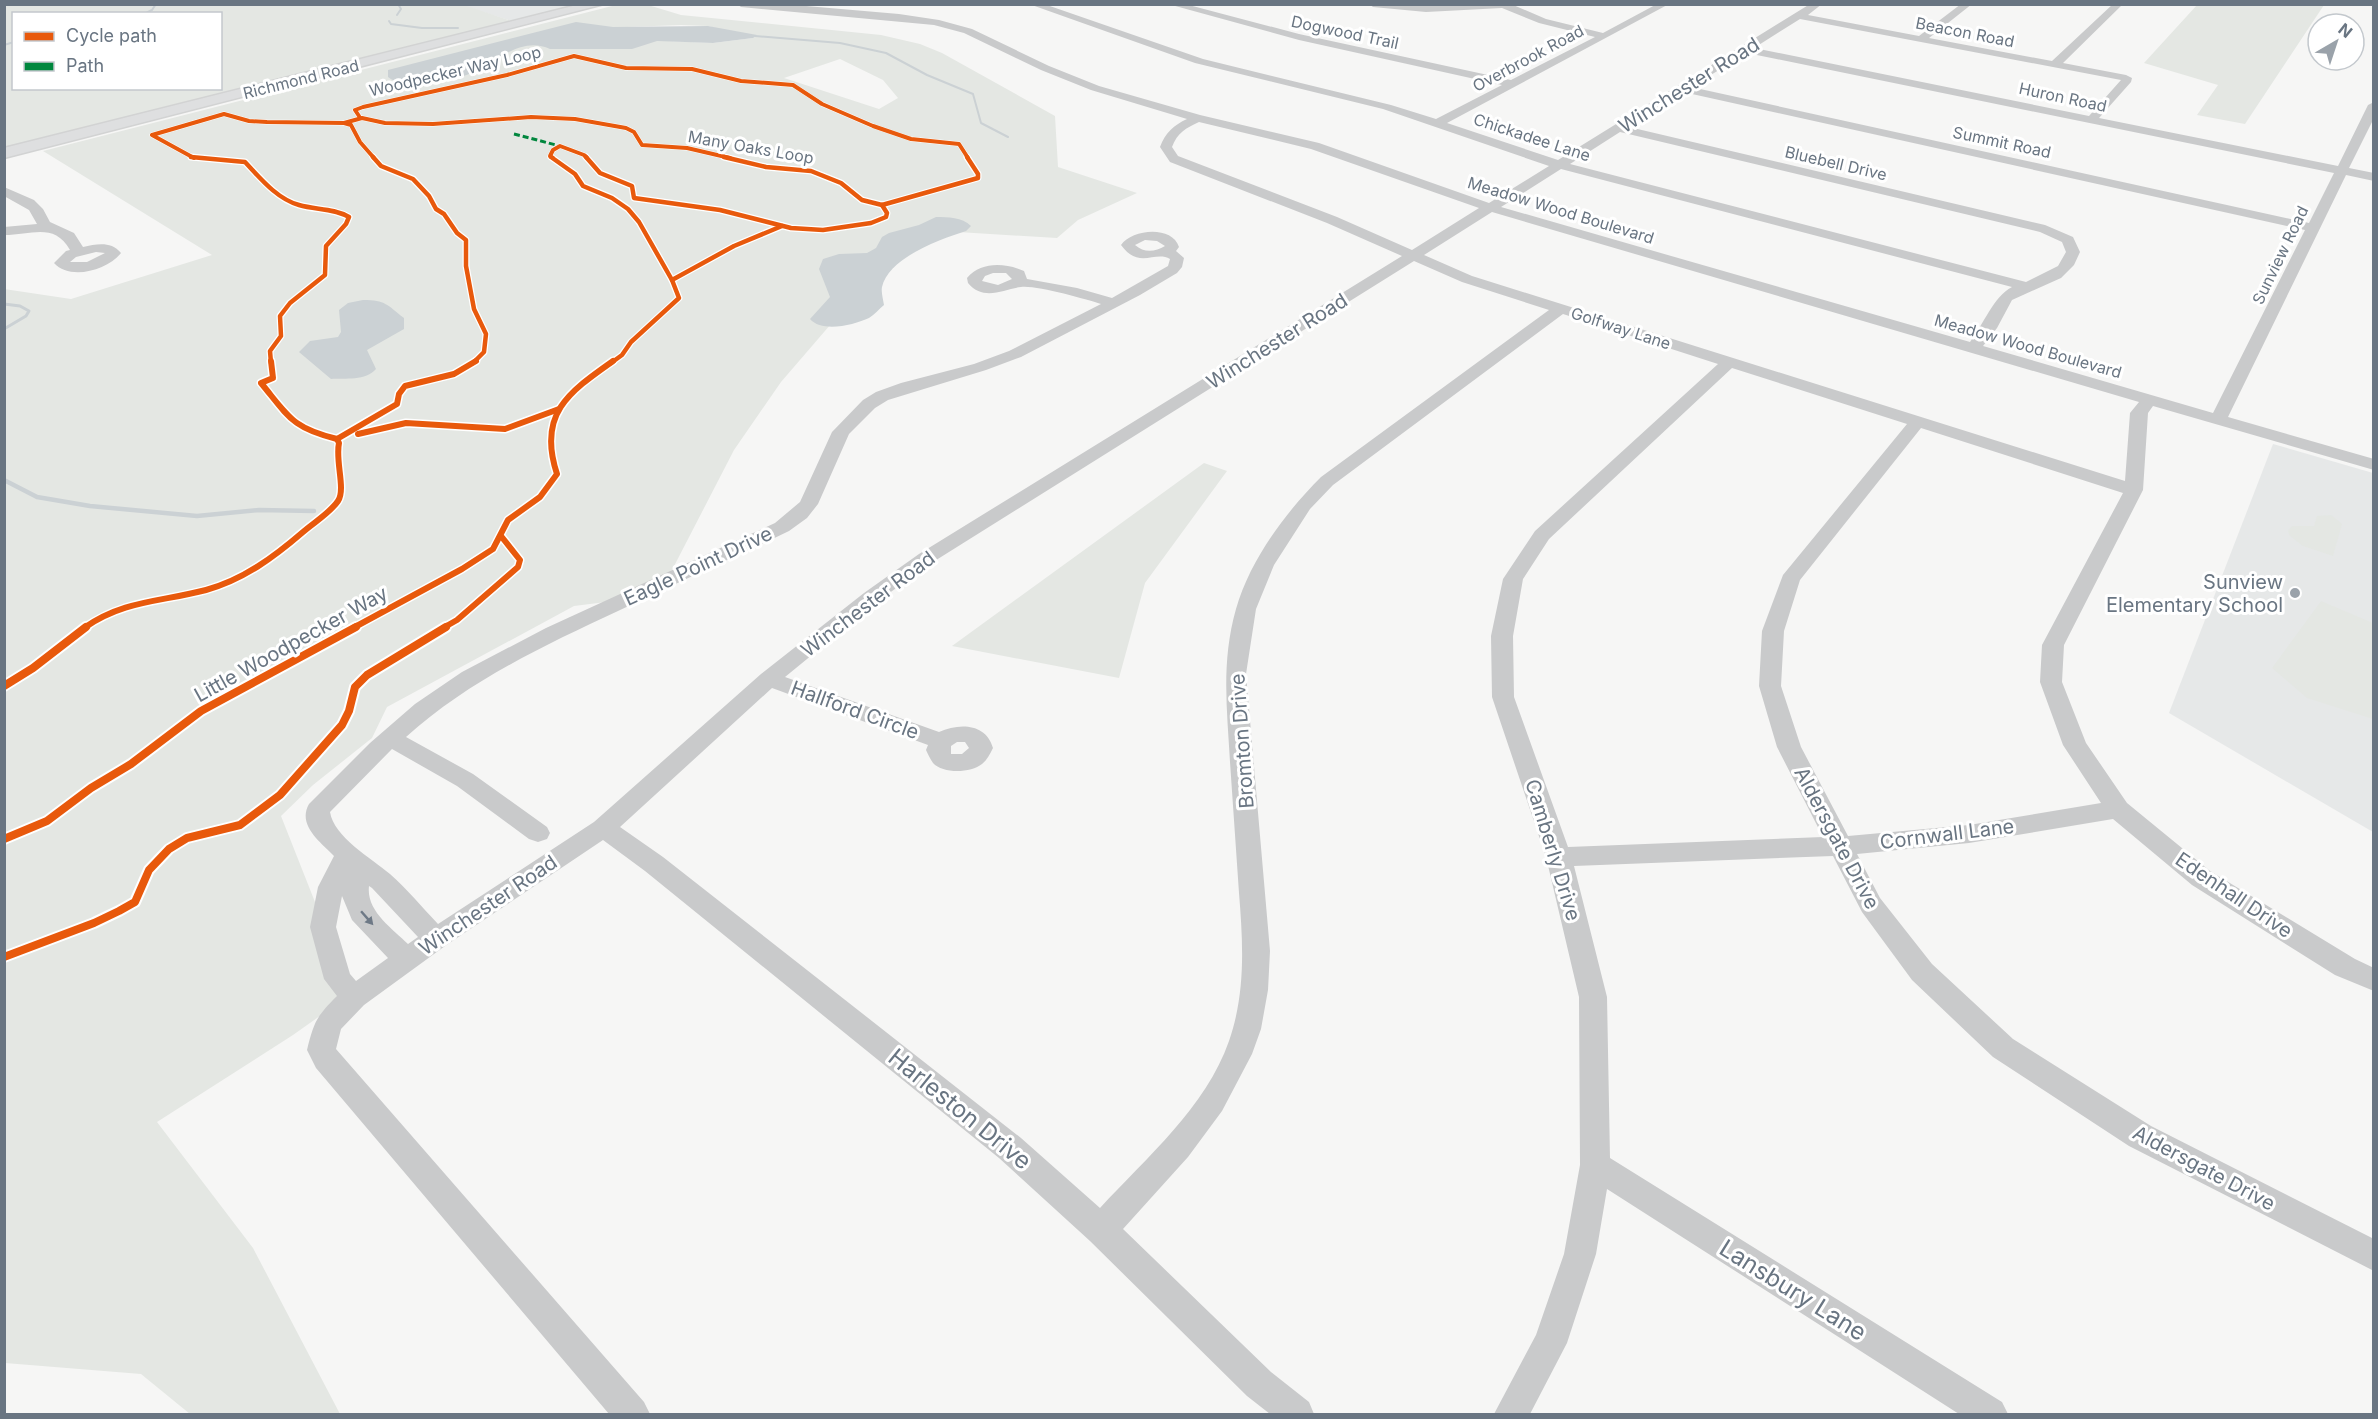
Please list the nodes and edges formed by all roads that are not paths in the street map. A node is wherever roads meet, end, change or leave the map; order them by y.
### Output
1 (598, 4) edge
2 (881, 4) edge
3 (1033, 4) edge
4 (1172, 4) edge
5 (1373, 4) edge
6 (1665, 4) edge
7 (1818, 4) edge
8 (1968, 4) edge
9 (2119, 4) edge
10 (748, 5) edge
11 (1501, 5) edge
12 (852, 13) junction
13 (1799, 16) junction
14 (1604, 36) junction
15 (1921, 39) junction
16 (1747, 50) junction
17 (2055, 64) junction
18 (1513, 84) junction
19 (1683, 89) junction
20 (240, 94) junction
21 (171, 96) dead end
22 (141, 105) dead end
23 (2373, 105) edge
24 (1197, 118) junction
25 (2091, 120) junction
26 (1438, 123) junction
27 (126, 124) junction
28 (1619, 128) junction
29 (4, 153) edge
30 (1560, 165) junction
31 (2341, 171) junction
32 (2373, 177) edge
33 (4, 191) edge
34 (1491, 208) junction
35 (47, 226) junction
36 (2314, 228) junction
37 (4, 231) edge
38 (78, 251) dead end
39 (1166, 251) dead end
40 (1415, 256) junction
41 (1018, 282) dead end
42 (2025, 286) junction
43 (1114, 303) junction
44 (1560, 309) junction
45 (1974, 348) junction
46 (1729, 362) junction
47 (2149, 400) junction
48 (2218, 420) junction
49 (1917, 422) junction
50 (2373, 465) edge
51 (2134, 490) junction
52 (769, 680) junction
53 (390, 738) junction
54 (942, 741) dead end
55 (2118, 809) junction
56 (603, 828) junction
57 (538, 833) dead end
58 (1840, 846) junction
59 (1559, 857) junction
60 (354, 859) junction
61 (436, 939) junction
62 (407, 960) junction
63 (2373, 980) edge
64 (354, 997) junction
65 (1595, 1165) junction
66 (1101, 1230) junction
67 (2373, 1256) edge
68 (632, 1414) edge
69 (1297, 1414) edge
70 (1510, 1414) edge
71 (1990, 1414) edge

1 - 20 main road, Richmond Road
2 - 12 street
3 - 26 street, Chickadee Lane
4 - 18 street, Dogwood Trail
5 - 11 street
6 - 14 street, Overbrook Road
7 - 13 street, Winchester Road
8 - 15 street
9 - 17 street
10 - 12 street, Meadow Wood Boulevard
11 - 14 street
12 - 24 street, Meadow Wood Boulevard
13 - 15 street, Beacon Road
13 - 16 street, Winchester Road
14 - 18 street, Overbrook Road
15 - 17 street, Beacon Road
16 - 19 street, Winchester Road
16 - 25 street, Huron Road
17 - 25 street, Beacon Road
18 - 26 street, Overbrook Road
19 - 28 street, Winchester Road
19 - 36 street, Summit Road
20 - 21 main road
20 - 27 main road, Richmond Road
22 - 27 main road
23 - 31 street, Sunview Road
24 - 34 street, Meadow Wood Boulevard
24 - 40 street, Golfway Lane
25 - 31 street, Huron Road
26 - 30 street, Chickadee Lane
27 - 29 main road, Richmond Road
28 - 30 street, Winchester Road
28 - 42 street, Bluebell Drive
30 - 34 street, Winchester Road
30 - 42 street, Chickadee Lane
31 - 32 street, Huron Road
31 - 36 street, Sunview Road
33 - 35 street
34 - 40 street, Winchester Road
34 - 45 street, Meadow Wood Boulevard
35 - 37 street
35 - 38 street
36 - 48 street, Sunview Road
39 - 43 street, Eagle Point Drive
40 - 44 street, Golfway Lane
40 - 52 street, Winchester Road
41 - 43 street
42 - 45 street
43 - 53 street, Eagle Point Drive
44 - 46 street, Golfway Lane
44 - 66 street, Bromton Drive
45 - 47 street, Meadow Wood Boulevard
46 - 49 street, Golfway Lane
46 - 59 street, Camberly Drive
47 - 48 street, Meadow Wood Boulevard
47 - 51 street, Edenhall Drive
48 - 50 street, Meadow Wood Boulevard
49 - 51 street, Golfway Lane
49 - 58 street, Aldersgate Drive
51 - 55 street, Edenhall Drive
52 - 54 street, Hallford Circle
52 - 56 street, Winchester Road
53 - 57 street
53 - 60 street, Eagle Point Drive
55 - 58 street, Cornwall Lane
55 - 63 street, Edenhall Drive
56 - 61 street, Winchester Road
56 - 66 street, Harleston Drive
58 - 59 street, Cornwall Lane
58 - 67 street, Aldersgate Drive
59 - 65 street, Camberly Drive
60 - 61 street, Eagle Point Drive
60 -> 62 street
60 - 64 street
61 - 62 street, Winchester Road
62 - 64 street, Winchester Road
64 - 68 street, Winchester Road
65 - 70 street, Camberly Drive
65 - 71 street, Lansbury Lane
66 - 69 street, Harleston Drive

